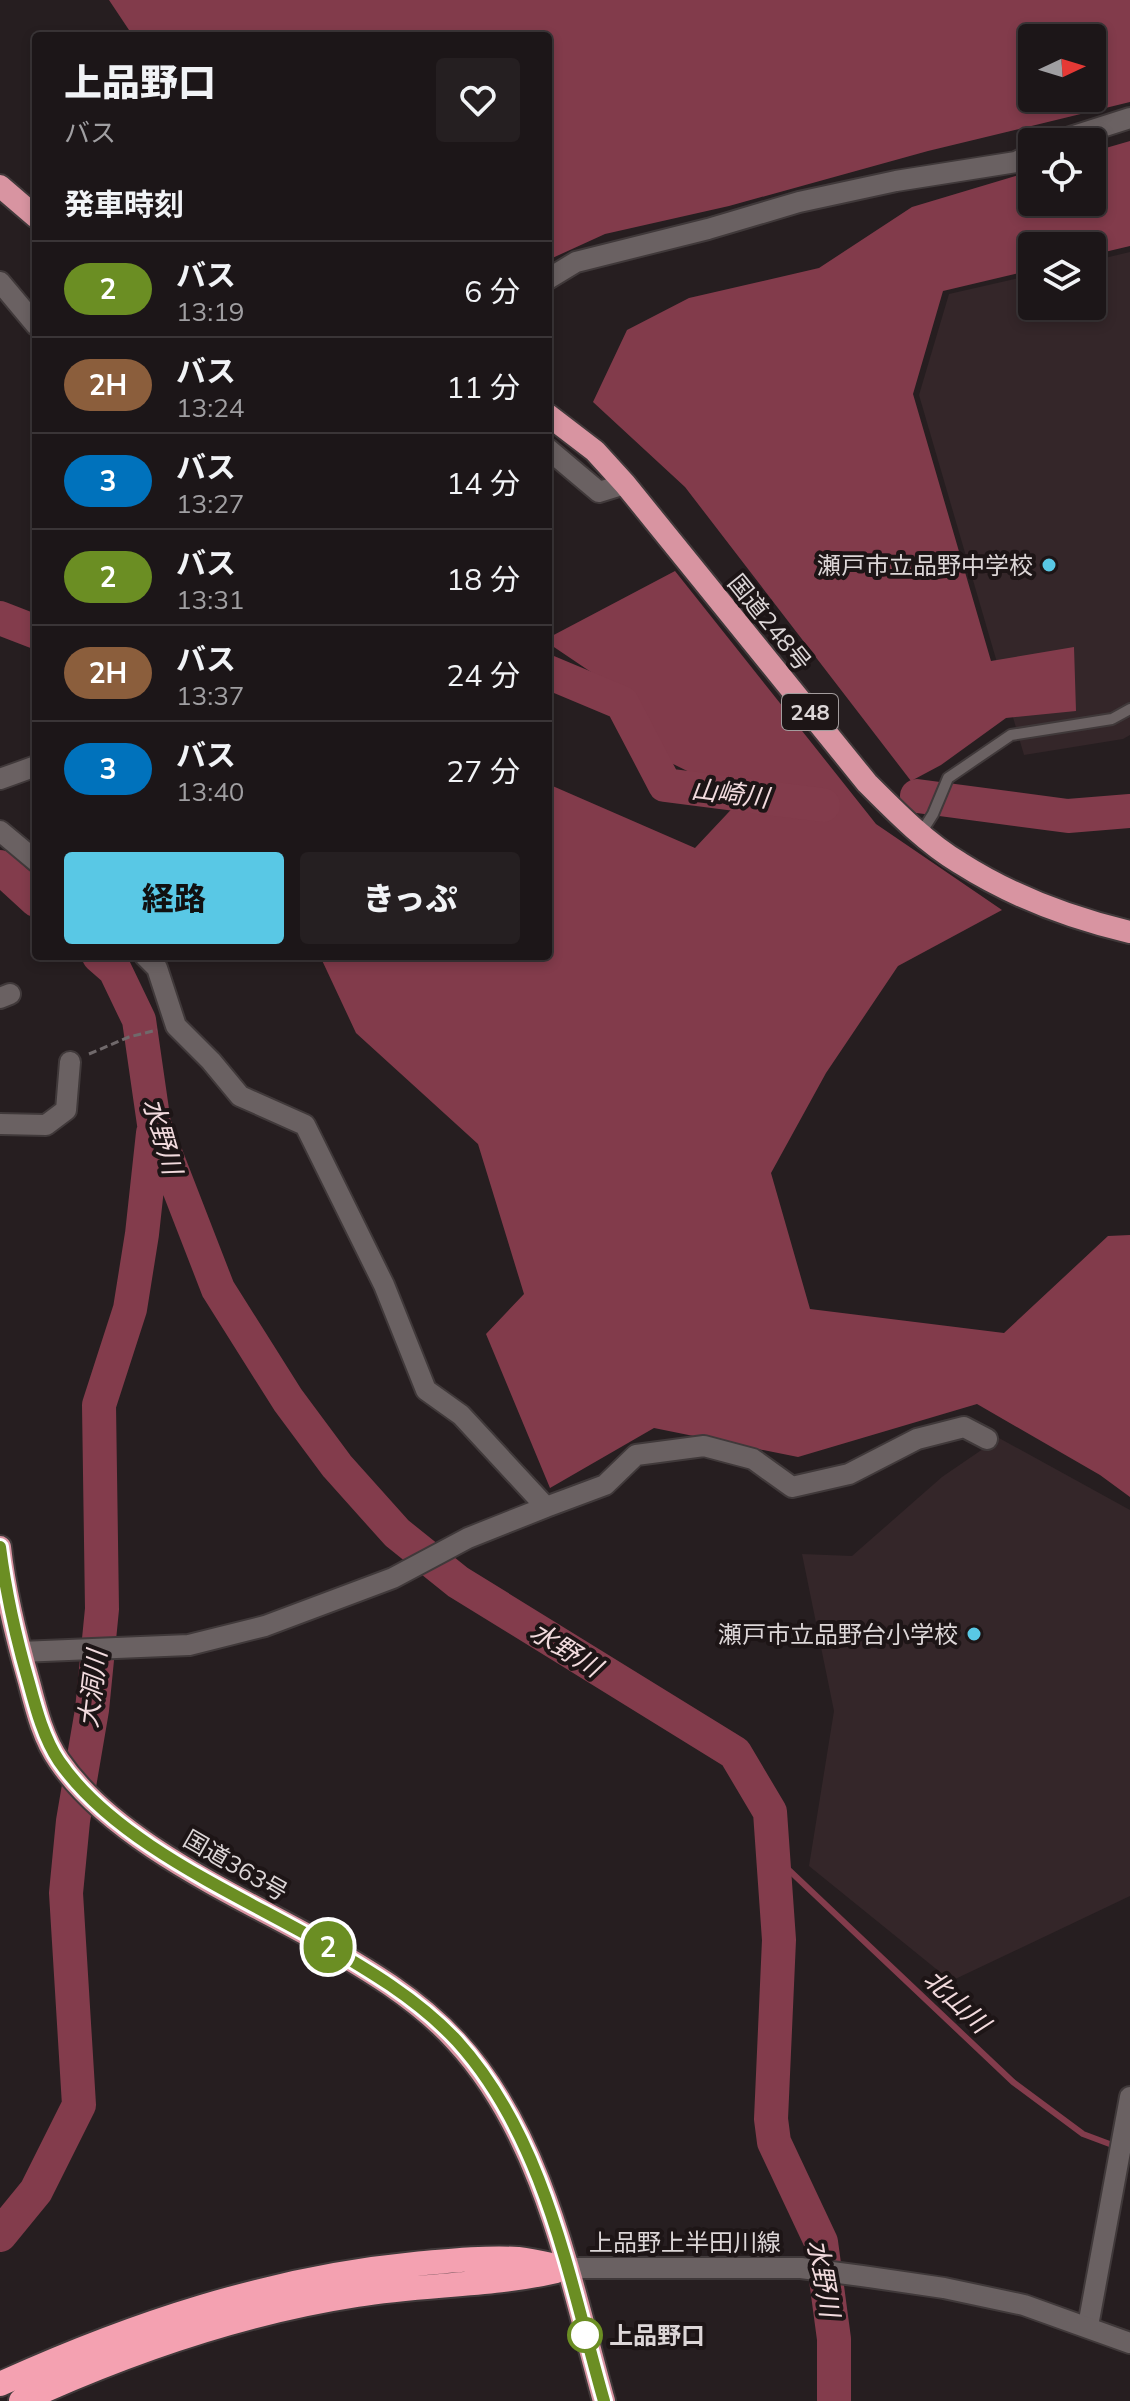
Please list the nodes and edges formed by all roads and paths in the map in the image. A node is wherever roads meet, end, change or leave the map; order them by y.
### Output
1 (1130, 118) edge
2 (1099, 128) edge
3 (1018, 161) edge
4 (0, 186) edge
5 (32, 214) edge
6 (552, 277) edge
7 (0, 282) edge
8 (32, 320) edge
9 (552, 418) edge
10 (552, 452) edge
11 (625, 484) junction
12 (1130, 709) edge
13 (32, 767) edge
14 (0, 779) edge
15 (927, 823) junction
16 (0, 831) edge
17 (32, 858) edge
18 (1130, 932) edge
19 (149, 960) edge
20 (176, 1026) junction
21 (70, 1062) joint
22 (0, 1124) edge
23 (987, 1439) dead end
24 (546, 1507) junction
25 (0, 1547) edge
26 (3, 1593) edge
27 (20, 1652) junction
28 (1130, 2097) edge
29 (566, 2268) junction
30 (1088, 2326) junction
31 (1130, 2343) edge
32 (0, 2384) edge
33 (21, 2401) edge
34 (604, 2401) edge

1 - 2 street
3 - 6 street
4 - 5 highway
7 - 8 street
9 - 11 highway, 国道248号 / 248
10 - 11 street
11 - 15 highway, 国道248号 / 248
12 - 15 lane
13 - 14 street
15 - 18 highway, 国道248号 / 248
16 - 17 street
19 - 20 street
20 - 21 path
20 - 24 street
21 - 22 street
23 - 24 street
24 - 27 street
25 - 26 highway, 国道363号
26 - 27 highway, 国道363号
27 - 29 highway, 国道363号
28 - 30 street
29 - 30 street, 上品野上半田川線
29 - 32 highway
29 - 33 highway
29 - 34 highway, 国道363号
30 - 31 street, 上品野上半田川線

